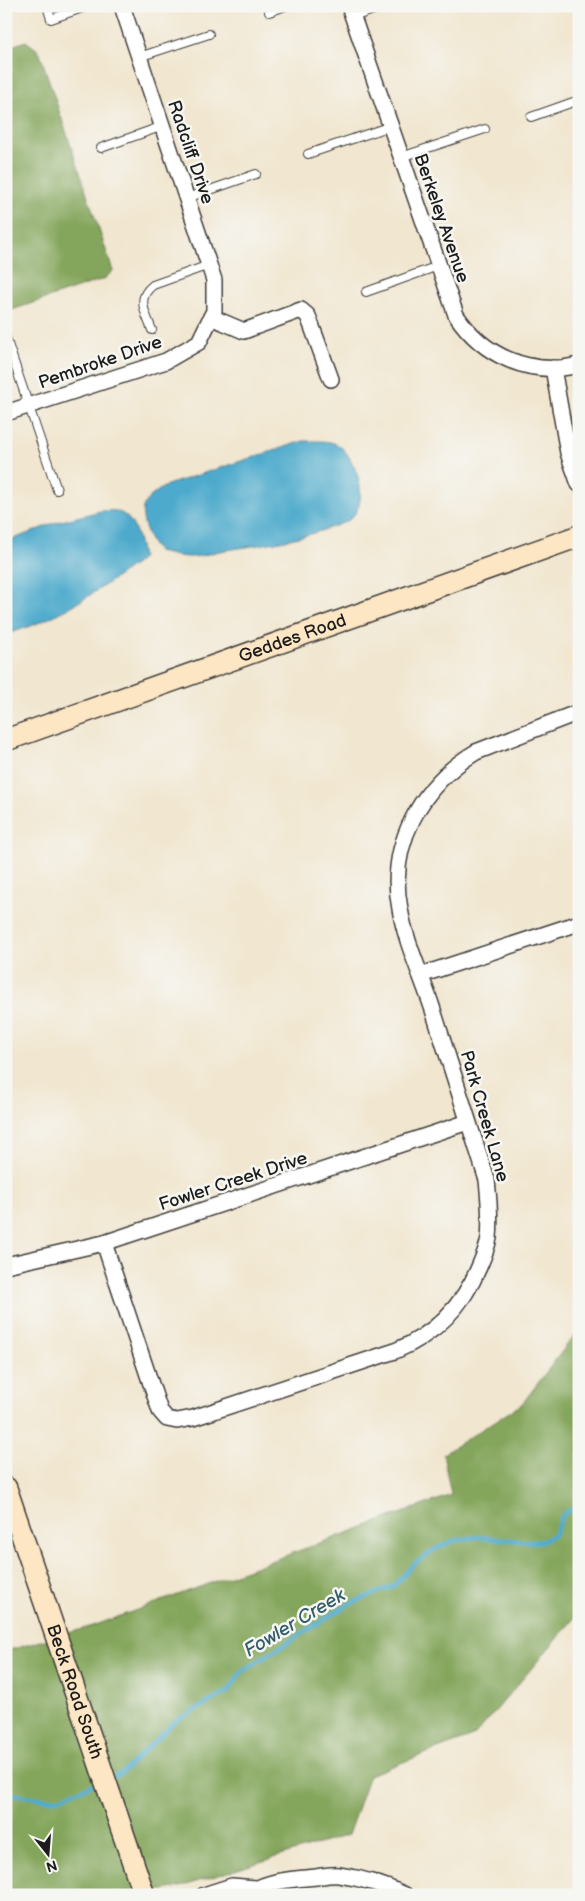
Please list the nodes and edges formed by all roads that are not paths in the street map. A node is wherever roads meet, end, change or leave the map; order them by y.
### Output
1 (47, 6) edge
2 (88, 6) edge
3 (122, 6) edge
4 (285, 6) edge
5 (385, 6) edge
6 (269, 12) dead end
7 (351, 12) edge
8 (210, 34) dead end
9 (139, 57) junction
10 (579, 100) edge
11 (531, 117) dead end
12 (162, 126) junction
13 (391, 126) junction
14 (485, 129) dead end
15 (101, 148) dead end
16 (308, 154) dead end
17 (401, 157) junction
18 (256, 174) dead end
19 (187, 198) junction
20 (209, 265) junction
21 (438, 266) junction
22 (366, 292) dead end
23 (212, 314) junction
24 (152, 330) dead end
25 (6, 338) edge
26 (575, 366) edge
27 (553, 368) junction
28 (331, 379) dead end
29 (29, 405) junction
30 (6, 413) edge
31 (572, 438) edge
32 (579, 484) edge
33 (57, 490) dead end
34 (579, 536) edge
35 (579, 712) edge
36 (6, 740) edge
37 (579, 924) edge
38 (422, 976) junction
39 (468, 1122) junction
40 (104, 1243) junction
41 (6, 1265) edge
42 (6, 1488) edge
43 (251, 1892) edge
44 (144, 1895) edge
45 (204, 1895) edge
46 (405, 1895) edge

1 - 2 lane
3 - 9 street, Radcliff Drive
4 - 6 lane
5 - 7 lane
7 - 13 street, Berkeley Avenue
8 - 9 lane
9 - 12 street, Radcliff Drive
10 - 11 lane
12 - 15 lane
12 - 19 street, Radcliff Drive
13 - 16 lane
13 - 17 street, Berkeley Avenue
14 - 17 lane
17 - 21 street, Berkeley Avenue
18 - 19 lane
19 - 20 street, Radcliff Drive
20 - 23 street, Radcliff Drive
20 - 24 lane
21 - 22 lane
21 - 27 street, Berkeley Avenue
23 - 28 street
23 - 29 street, Pembroke Drive
25 - 29 lane
26 - 27 street, Berkeley Avenue
27 - 31 street
29 - 30 street, Pembroke Drive
29 - 33 lane
31 - 32 street
34 - 36 main road, Geddes Road
35 - 38 street, Park Creek Lane
37 - 38 street
38 - 39 street, Park Creek Lane
39 - 40 street, Fowler Creek Drive
39 - 40 street, Park Creek Lane
40 - 41 street, Fowler Creek Drive
42 - 44 main road, Beck Road South
43 - 45 street
43 - 46 street

